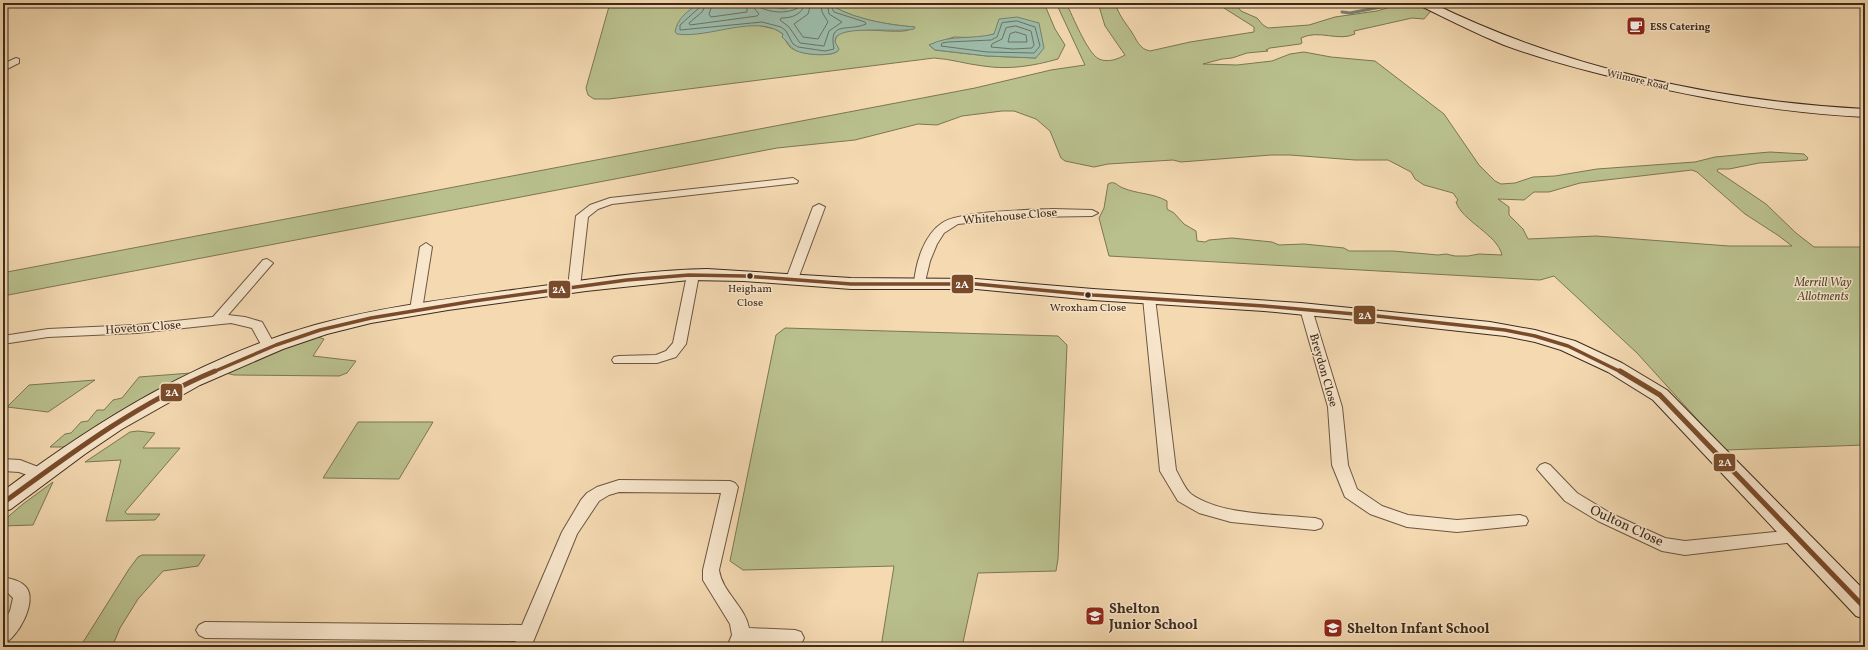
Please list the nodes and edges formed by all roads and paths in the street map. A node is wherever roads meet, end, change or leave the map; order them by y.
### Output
1 (1423, 3) edge
2 (16, 60) dead end
3 (3, 68) edge
4 (1865, 113) edge
5 (793, 181) dead end
6 (819, 208) dead end
7 (1092, 212) dead end
8 (426, 247) dead end
9 (267, 263) dead end
10 (692, 275) junction
11 (792, 279) junction
12 (920, 283) junction
13 (574, 287) junction
14 (1149, 298) junction
15 (1306, 309) junction
16 (416, 310) junction
17 (218, 320) junction
18 (3, 340) edge
19 (269, 347) junction
20 (619, 360) dead end
21 (3, 465) edge
22 (1545, 469) dead end
23 (41, 474) junction
24 (3, 503) edge
25 (1520, 521) dead end
26 (1315, 524) dead end
27 (1795, 536) junction
28 (3, 584) edge
29 (1857, 591) edge
30 (1865, 608) edge
31 (205, 630) dead end
32 (3, 636) edge
33 (795, 638) dead end
34 (525, 640) edge
35 (738, 641) edge

1 - 4 street, Wilmore Road
2 - 3 street
5 - 13 street
6 - 11 street
7 - 12 street, Whitehouse Close
8 - 16 street
9 - 17 street
10 - 11 street
10 - 13 street
10 - 20 street
11 - 12 street
12 - 14 street
13 - 16 street
14 - 15 street
14 - 26 street
15 - 25 street, Breydon Close
15 - 27 street
16 - 19 street
17 - 18 street, Hoveton Close
17 - 19 street, Hoveton Close
19 - 23 street
21 - 23 street
22 - 27 street, Oulton Close
23 - 24 street
27 - 29 street
28 - 32 street
29 - 30 street
31 - 34 street
33 - 35 street
34 - 35 street

